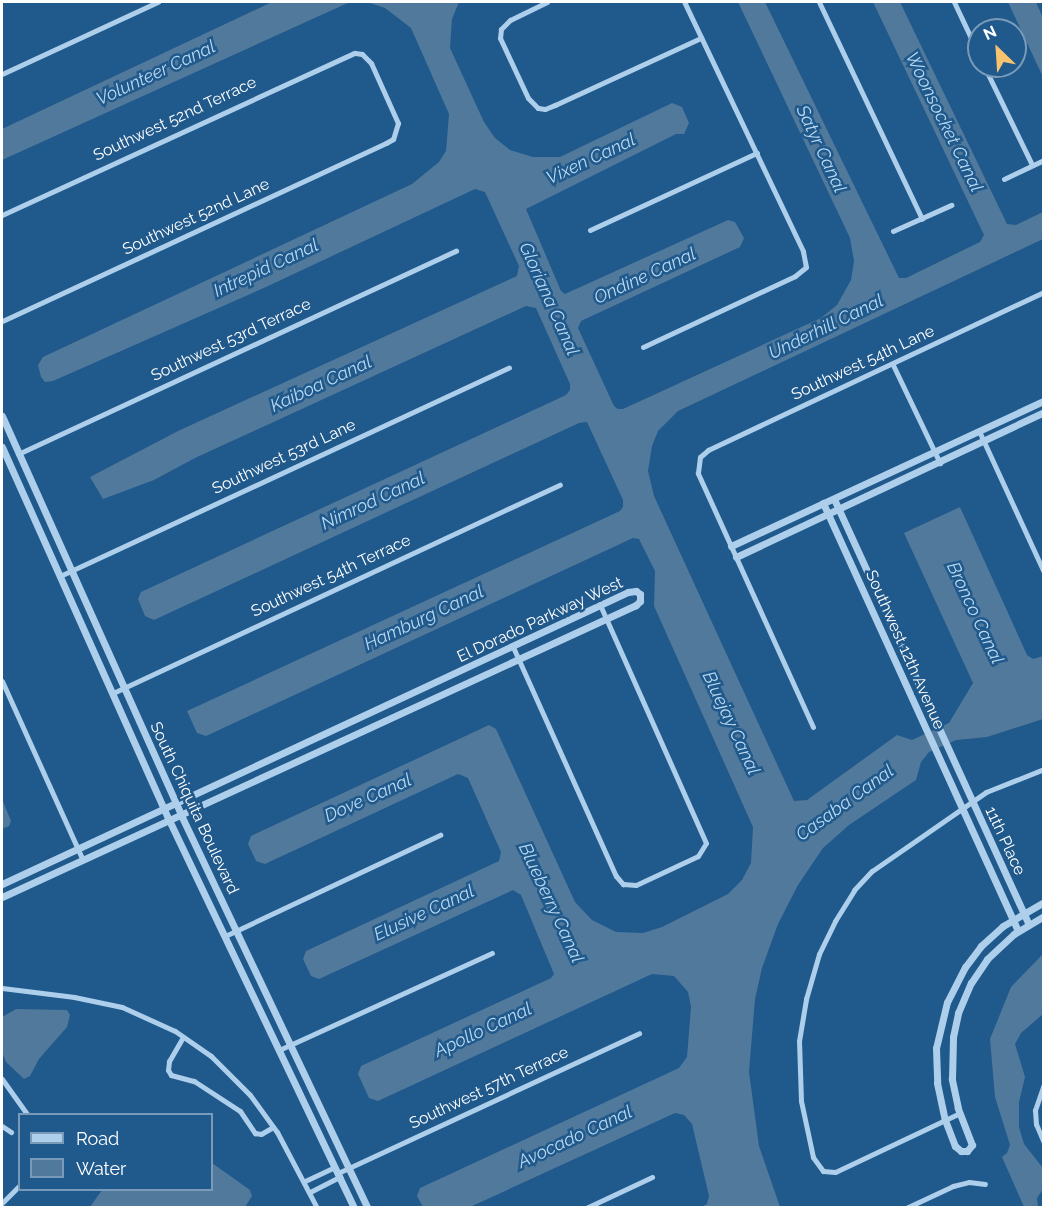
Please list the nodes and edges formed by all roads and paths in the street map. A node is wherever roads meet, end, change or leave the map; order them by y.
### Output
1 (158, 2) edge
2 (547, 2) edge
3 (684, 2) edge
4 (819, 2) edge
5 (954, 2) edge
6 (967, 30) edge
7 (701, 38) junction
8 (362, 54) joint
9 (2, 74) edge
10 (990, 78) edge
11 (757, 153) junction
12 (1044, 160) edge
13 (1032, 165) junction
14 (1004, 179) dead end
15 (951, 205) dead end
16 (2, 215) edge
17 (922, 219) junction
18 (590, 230) dead end
19 (893, 231) dead end
20 (456, 251) dead end
21 (1044, 292) edge
22 (2, 321) edge
23 (643, 347) dead end
24 (893, 365) junction
25 (509, 368) dead end
26 (1044, 401) edge
27 (1044, 412) edge
28 (2, 416) edge
29 (979, 431) junction
30 (984, 441) junction
31 (2, 447) edge
32 (935, 452) junction
33 (18, 454) junction
34 (940, 463) junction
35 (560, 485) dead end
36 (834, 499) junction
37 (824, 503) junction
38 (839, 509) junction
39 (829, 514) junction
40 (731, 546) junction
41 (736, 557) junction
42 (71, 571) junction
43 (1044, 572) edge
44 (60, 576) junction
45 (601, 607) junction
46 (606, 618) junction
47 (513, 647) junction
48 (518, 658) junction
49 (2, 681) edge
50 (124, 687) junction
51 (112, 693) junction
52 (343, 726) junction
53 (813, 727) dead end
54 (348, 737) junction
55 (1044, 769) edge
56 (971, 801) junction
57 (176, 803) junction
58 (165, 808) junction
59 (961, 808) junction
60 (181, 815) junction
61 (169, 820) junction
62 (440, 836) dead end
63 (78, 849) junction
64 (83, 860) junction
65 (2, 884) edge
66 (2, 897) edge
67 (1044, 902) edge
68 (1023, 912) junction
69 (1044, 916) edge
70 (1012, 919) junction
71 (1029, 924) junction
72 (236, 931) junction
73 (1018, 931) junction
74 (225, 936) junction
75 (492, 952) dead end
76 (2, 988) edge
77 (639, 1033) dead end
78 (183, 1037) junction
79 (290, 1045) junction
80 (279, 1050) junction
81 (2, 1079) edge
82 (1044, 1084) edge
83 (26, 1113) edge
84 (960, 1113) junction
85 (945, 1120) junction
86 (2, 1126) edge
87 (273, 1127) junction
88 (11, 1132) dead end
89 (1044, 1143) edge
90 (349, 1168) junction
91 (337, 1172) junction
92 (652, 1177) dead end
93 (305, 1181) junction
94 (985, 1184) dead end
95 (18, 1187) edge
96 (310, 1192) junction
97 (2, 1203) edge
98 (318, 1208) edge
99 (354, 1208) edge
100 (368, 1208) edge
101 (586, 1208) edge
102 (906, 1208) edge

1 - 9 street
2 - 7 street
3 - 7 street
4 - 17 street
5 - 6 street
7 - 11 street
8 - 16 street, Southwest 52nd Terrace
8 - 22 street, Southwest 52nd Lane
10 - 13 street
11 - 18 street
11 - 23 street
12 - 13 street
13 - 14 street
15 - 17 street
17 - 19 street
20 - 33 street, Southwest 53rd Terrace
21 - 24 street, Southwest 54th Lane
24 - 32 street
24 - 40 street, Southwest 54th Lane
25 - 42 street, Southwest 53rd Lane
26 - 29 street
27 - 30 street
28 - 33 street, South Chiquita Boulevard
29 - 30 street
29 - 32 street
30 - 34 street
30 - 43 street
31 - 44 street, South Chiquita Boulevard
32 - 34 street
32 - 36 street
33 - 42 street, South Chiquita Boulevard
34 - 38 street
35 - 50 street, Southwest 54th Terrace
36 - 37 street
36 - 38 street, Southwest 12th Avenue
37 - 39 street, Southwest 12th Avenue
37 - 40 street
38 - 39 street
38 - 56 street, Southwest 12th Avenue
39 - 41 street
39 - 59 street, Southwest 12th Avenue
40 - 41 street
41 - 53 street
42 - 44 street, Southwest 53rd Lane
42 - 50 street, South Chiquita Boulevard
44 - 51 street, South Chiquita Boulevard
45 - 46 street
45 - 46 street, El Dorado Parkway West
45 - 47 street, El Dorado Parkway West
46 - 48 street, El Dorado Parkway West
46 - 48 street
47 - 48 street
47 - 52 street, El Dorado Parkway West
48 - 54 street, El Dorado Parkway West
49 - 63 street
50 - 51 street, Southwest 54th Terrace
50 - 57 street, South Chiquita Boulevard
51 - 58 street, South Chiquita Boulevard
52 - 54 street
52 - 57 street, El Dorado Parkway West
54 - 60 street, El Dorado Parkway West
55 - 56 street
56 - 59 street
56 - 68 street, 11th Place
57 - 58 street, El Dorado Parkway West
57 - 60 street, South Chiquita Boulevard
58 - 61 street, South Chiquita Boulevard
58 - 63 street, El Dorado Parkway West
59 - 70 street, 11th Place
59 - 85 street
60 - 61 street, El Dorado Parkway West
60 - 72 street, South Chiquita Boulevard
61 - 64 street, El Dorado Parkway West
61 - 74 street, South Chiquita Boulevard
62 - 72 street
63 - 64 street
63 - 65 street, El Dorado Parkway West
64 - 66 street, El Dorado Parkway West
67 - 68 street
68 - 70 street
68 - 71 street, 11th Place
69 - 71 street
70 - 73 street, 11th Place
70 - 85 street
71 - 73 street
72 - 74 street
72 - 79 street, South Chiquita Boulevard
73 - 84 street
74 - 80 street, South Chiquita Boulevard
75 - 79 street
76 - 78 street
77 - 90 street, Southwest 57th Terrace
78 - 87 street
78 - 87 street
79 - 80 street
79 - 90 street, South Chiquita Boulevard
80 - 91 street, South Chiquita Boulevard
81 - 83 street
82 - 89 street
84 - 85 street
84 - 85 street
86 - 88 street
87 - 93 street
90 - 91 street, Southwest 57th Terrace
90 - 100 street, South Chiquita Boulevard
91 - 93 street
91 - 96 street
91 - 99 street, South Chiquita Boulevard
92 - 101 street
93 - 96 street
94 - 102 street
95 - 97 street
96 - 98 street

